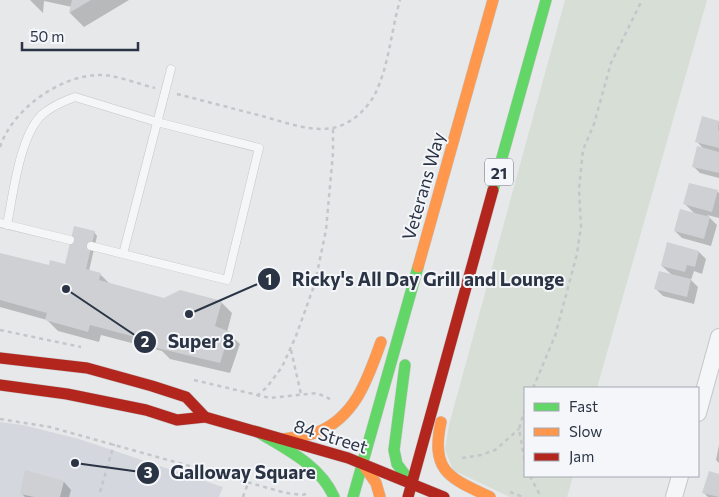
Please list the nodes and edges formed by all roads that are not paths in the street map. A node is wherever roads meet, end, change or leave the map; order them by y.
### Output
1 (493, 0) edge
2 (546, 0) edge
3 (171, 69) dead end
4 (156, 122) junction
5 (3, 224) edge
6 (70, 240) dead end
7 (91, 246) dead end
8 (423, 248) junction
9 (123, 254) junction
10 (411, 292) junction
11 (394, 308) dead end
12 (384, 334) dead end
13 (719, 337) edge
14 (452, 344) junction
15 (0, 358) edge
16 (453, 380) dead end
17 (0, 386) edge
18 (445, 408) dead end
19 (699, 409) edge
20 (205, 417) junction
21 (258, 432) junction
22 (283, 440) junction
23 (362, 463) junction
24 (680, 477) edge
25 (412, 484) junction
26 (334, 497) edge
27 (353, 497) edge
28 (380, 497) edge
29 (408, 497) edge
30 (444, 497) edge
31 (490, 497) edge
32 (674, 497) edge

1 - 8 main road, Veterans Way
2 - 14 main road, 21
3 - 4 lane
4 - 5 lane
4 - 9 lane
4 - 9 lane
5 - 6 lane
7 - 9 lane
8 - 10 main road, Veterans Way
8 - 11 main road
10 - 23 main road, Veterans Way
10 - 25 main road
12 - 22 main road
13 - 19 street
14 - 16 main road
14 - 25 main road, 21
15 - 20 main road
17 - 20 main road, 84 Street
18 - 31 main road
20 - 21 main road, 84 Street
21 - 22 main road, 84 Street
21 - 26 main road
22 - 23 main road, 84 Street
23 - 25 main road, 84 Street
23 - 27 main road, Veterans Way
23 - 28 main road
24 - 32 street
25 - 29 main road, 21
25 - 30 main road, 84 Street

